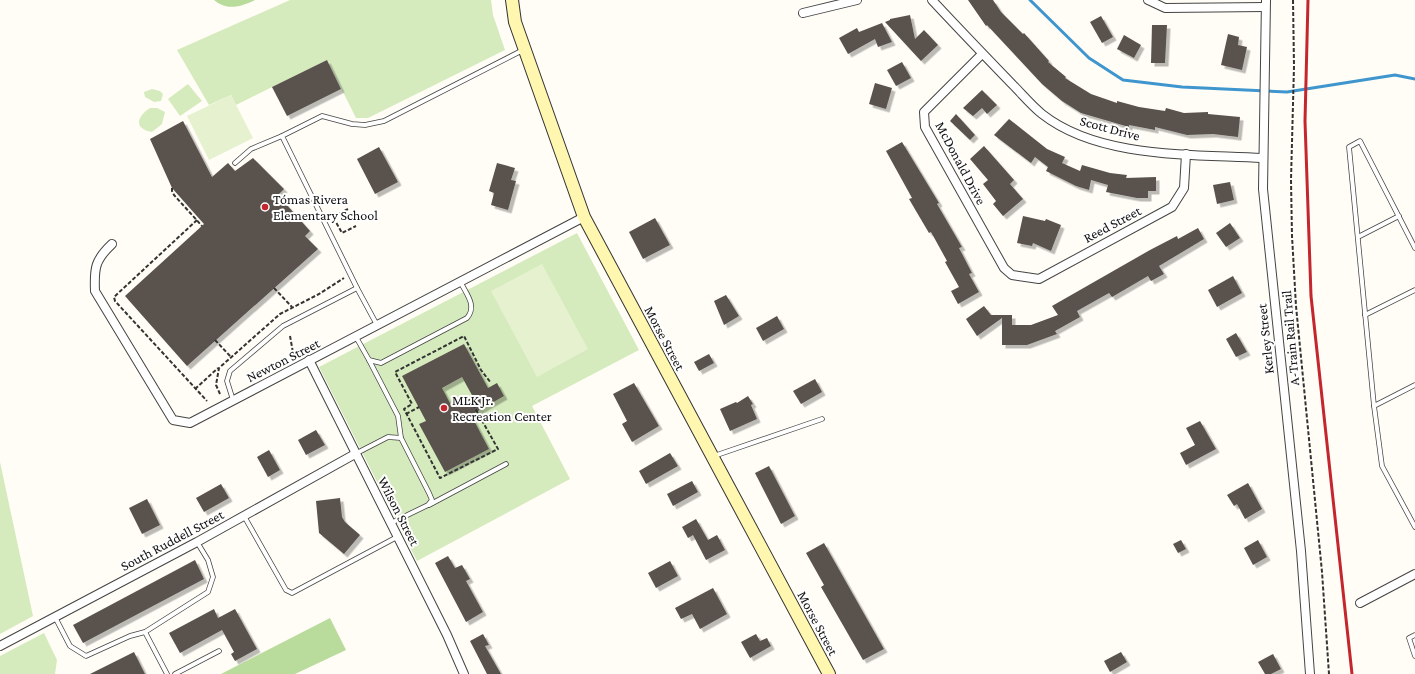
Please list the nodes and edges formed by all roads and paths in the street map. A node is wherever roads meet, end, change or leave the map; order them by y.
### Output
1 (512, 0) edge
2 (857, 0) edge
3 (932, 0) edge
4 (1148, 0) edge
5 (1293, 0) edge
6 (1265, 4) edge
7 (803, 13) dead end
8 (524, 49) junction
9 (982, 54) junction
10 (282, 136) junction
11 (1186, 154) junction
12 (1262, 158) junction
13 (235, 163) dead end
14 (172, 188) dead end
15 (348, 210) dead end
16 (1399, 216) junction
17 (584, 218) junction
18 (197, 220) junction
19 (202, 226) dead end
20 (356, 226) dead end
21 (1358, 237) junction
22 (112, 244) dead end
23 (1415, 248) edge
24 (342, 271) dead end
25 (1012, 274) joint
26 (461, 283) junction
27 (274, 288) dead end
28 (357, 288) junction
29 (1415, 290) edge
30 (292, 308) junction
31 (1365, 315) junction
32 (377, 325) junction
33 (290, 336) dead end
34 (356, 337) junction
35 (216, 340) dead end
36 (231, 357) junction
37 (294, 358) dead end
38 (309, 360) junction
39 (369, 360) junction
40 (219, 368) junction
41 (491, 383) dead end
42 (1415, 385) edge
43 (195, 389) junction
44 (220, 394) dead end
45 (470, 399) dead end
46 (233, 400) junction
47 (207, 402) dead end
48 (1374, 406) junction
49 (419, 407) dead end
50 (406, 414) junction
51 (488, 416) dead end
52 (481, 418) junction
53 (822, 419) dead end
54 (474, 421) dead end
55 (401, 438) junction
56 (355, 454) junction
57 (712, 457) junction
58 (506, 464) dead end
59 (428, 506) junction
60 (244, 516) junction
61 (390, 523) junction
62 (1415, 527) edge
63 (397, 537) junction
64 (197, 542) junction
65 (1415, 574) edge
66 (1360, 603) dead end
67 (55, 617) junction
68 (145, 632) junction
69 (1415, 635) edge
70 (0, 646) edge
71 (219, 652) dead end
72 (1415, 656) edge
73 (167, 674) edge
74 (174, 674) edge
75 (464, 674) edge
76 (829, 674) edge
77 (1310, 674) edge
78 (1329, 674) edge

1 - 8 street, Morse Street
2 - 7 street
3 - 9 street, Scott Drive
4 - 6 street
5 - 78 path, A-Train Rail Trail
6 - 12 street, Kerley Street
8 - 10 lane
8 - 17 street, Morse Street
9 - 11 street, Scott Drive
9 - 25 street, McDonald Drive
10 - 13 lane
10 - 28 lane
11 - 12 street, Scott Drive
11 - 25 street, Reed Street
12 - 77 street, Kerley Street
14 - 18 path
15 - 20 path
16 - 21 lane
16 - 21 lane
16 - 23 lane
17 - 26 street, Newton Street
17 - 57 street, Morse Street
18 - 19 path
18 - 43 path
21 - 31 lane
22 - 46 street, Newton Street
24 - 30 path
26 - 32 street, Newton Street
26 - 39 lane
27 - 30 path
28 - 32 lane
28 - 46 lane
29 - 31 lane
30 - 36 path
31 - 48 lane
32 - 34 street, Newton Street
33 - 37 path
34 - 38 street, Newton Street
34 - 39 lane
35 - 36 path
36 - 40 path
38 - 46 street, Newton Street
38 - 56 street, Wilson Street
39 - 55 lane
40 - 43 path
40 - 44 path
41 - 50 path
42 - 48 lane
43 - 47 path
45 - 52 path
48 - 62 lane
49 - 50 path
50 - 52 path
51 - 52 path
52 - 54 path
53 - 57 lane
55 - 56 lane
55 - 59 lane
56 - 60 street, South Ruddell Street
56 - 61 street, Wilson Street
57 - 76 street, Morse Street
58 - 59 lane
59 - 61 lane
60 - 63 lane
60 - 64 street, South Ruddell Street
61 - 63 street, Wilson Street
63 - 75 street, Wilson Street
64 - 67 street, South Ruddell Street
64 - 68 lane
65 - 66 street
67 - 68 lane
67 - 70 street, South Ruddell Street
68 - 73 lane
69 - 72 lane
71 - 74 lane

